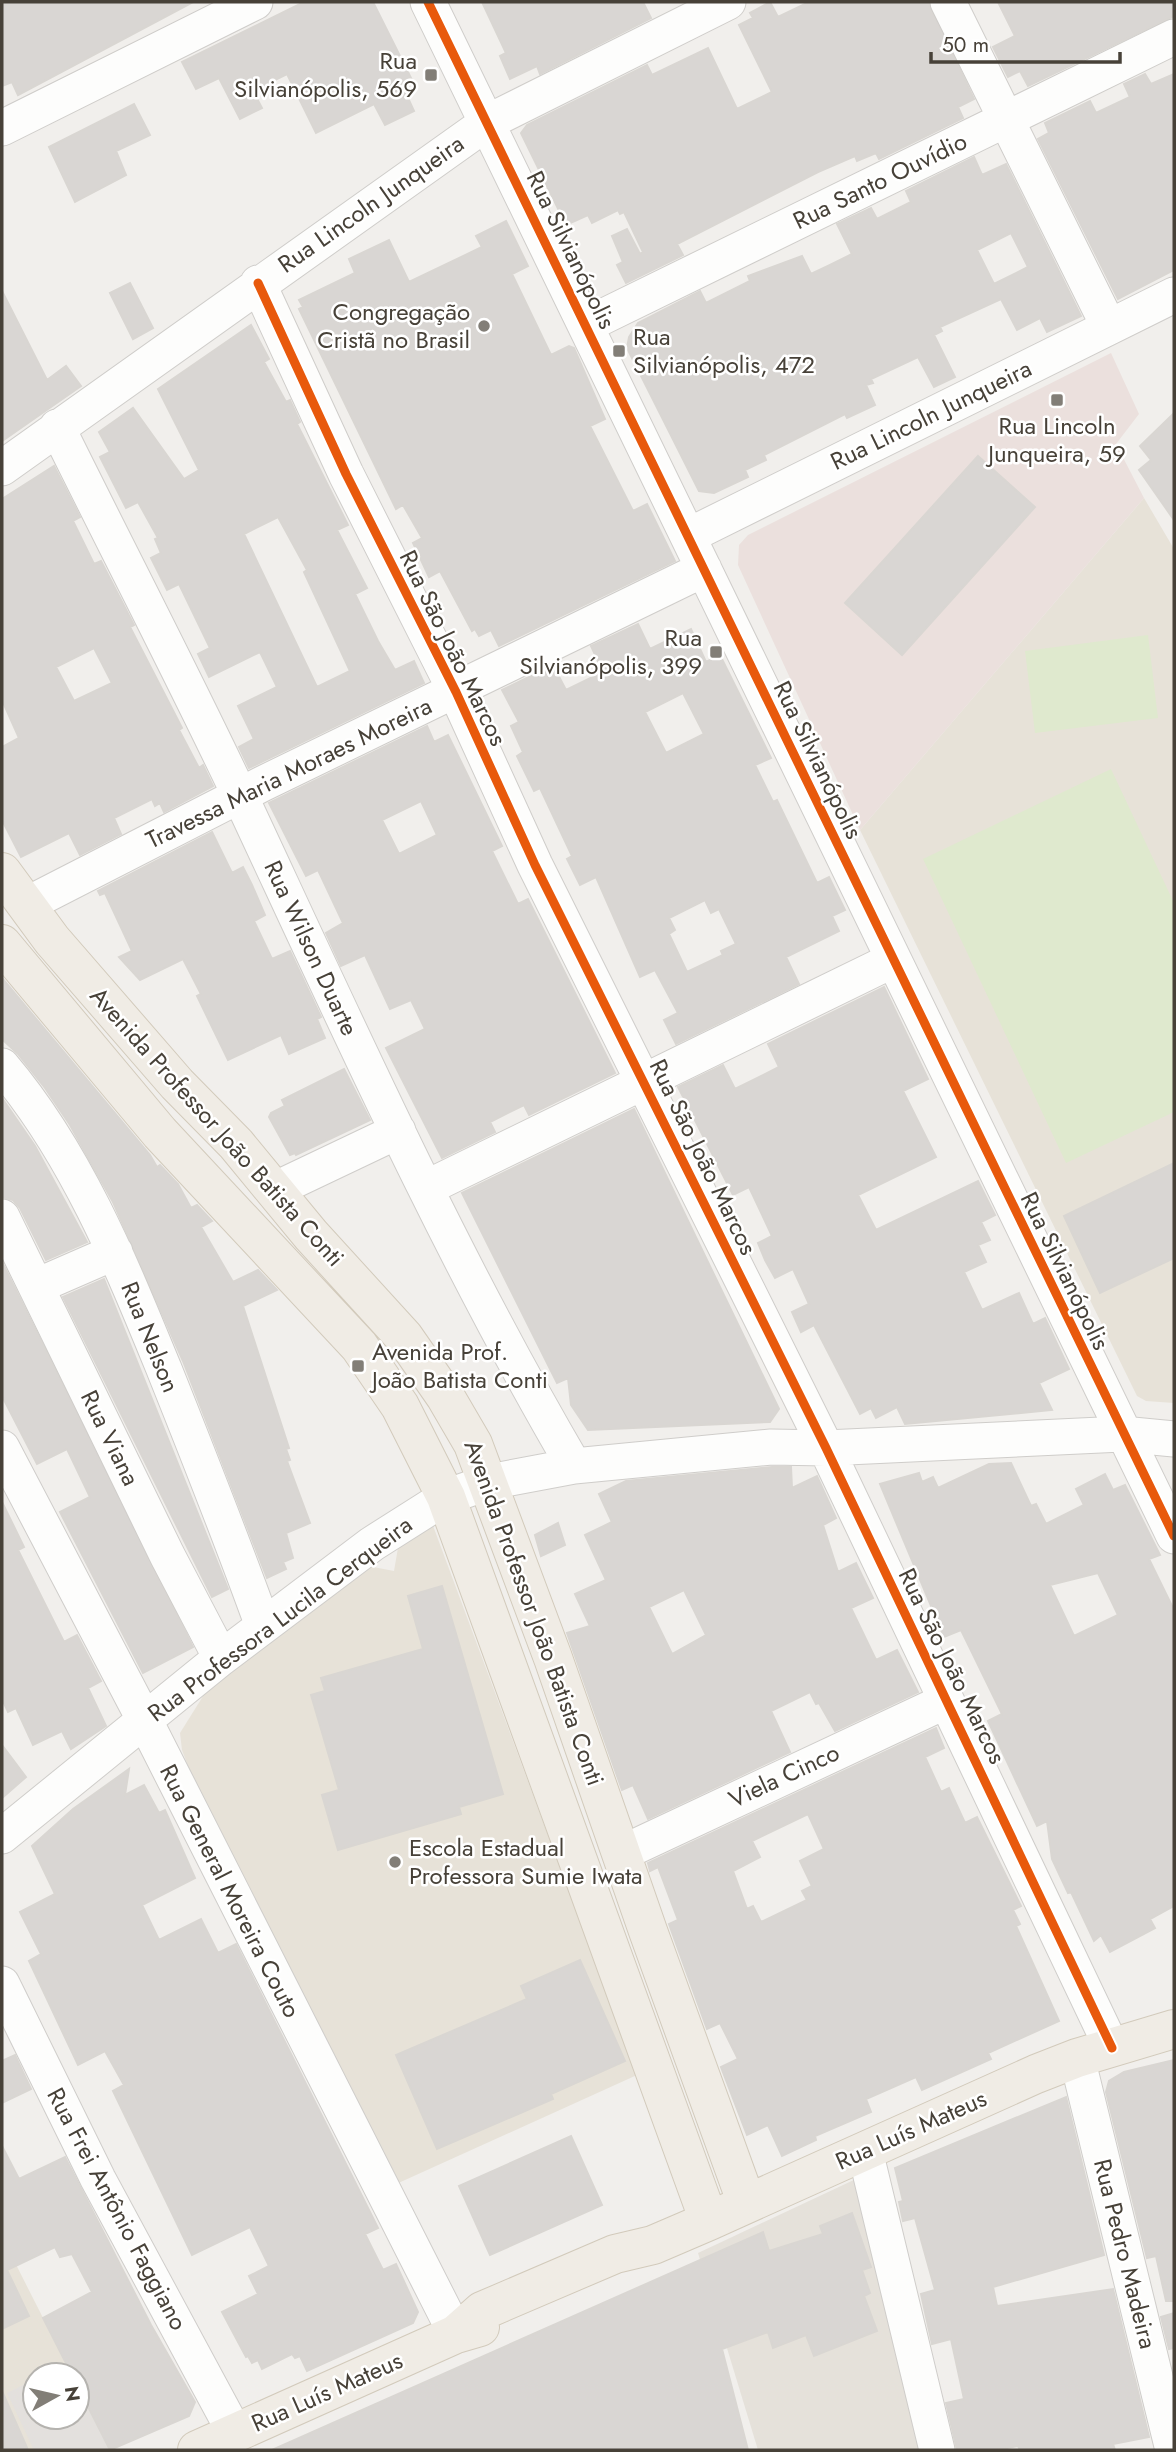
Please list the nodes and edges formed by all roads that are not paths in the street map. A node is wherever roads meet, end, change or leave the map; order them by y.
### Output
1 (255, 2) edge
2 (428, 2) edge
3 (728, 2) edge
4 (948, 2) edge
5 (1174, 37) edge
6 (1006, 119) junction
7 (488, 122) junction
8 (3, 124) edge
9 (258, 283) junction
10 (1174, 295) edge
11 (586, 325) junction
12 (1109, 327) junction
13 (57, 427) junction
14 (2, 468) edge
15 (688, 536) junction
16 (704, 569) junction
17 (456, 691) junction
18 (240, 798) junction
19 (2, 872) edge
20 (26, 905) junction
21 (2, 944) edge
22 (893, 960) junction
23 (2, 1066) edge
24 (645, 1082) junction
25 (398, 1131) junction
26 (426, 1188) junction
27 (274, 1189) junction
28 (2, 1217) edge
29 (115, 1252) junction
30 (37, 1286) junction
31 (1122, 1434) junction
32 (1174, 1439) edge
33 (2, 1448) edge
34 (826, 1448) junction
35 (574, 1465) junction
36 (489, 1482) junction
37 (446, 1497) junction
38 (1174, 1536) edge
39 (263, 1626) junction
40 (221, 1658) junction
41 (946, 1700) junction
42 (145, 1721) junction
43 (2, 1836) edge
44 (622, 1853) junction
45 (2, 1984) edge
46 (1174, 2029) edge
47 (1094, 2053) junction
48 (865, 2151) junction
49 (747, 2204) junction
50 (709, 2221) junction
51 (456, 2334) junction
52 (220, 2443) edge
53 (937, 2450) edge
54 (1174, 2450) edge

1 - 8 street
2 - 7 street, Rua Silvianópolis
3 - 7 street, Rua Lincoln Junqueira
4 - 6 street
5 - 6 street, Rua Santo Ouvídio
6 - 11 street, Rua Santo Ouvídio
6 - 12 street
7 - 9 street, Rua Lincoln Junqueira
7 - 11 street, Rua Silvianópolis
9 - 13 street, Rua Lincoln Junqueira
9 - 17 street, Rua São João Marcos
10 - 12 street, Rua Lincoln Junqueira
11 - 15 street, Rua Silvianópolis
12 - 15 street, Rua Lincoln Junqueira
13 - 14 street, Rua Lincoln Junqueira
13 - 18 street, Rua Wilson Duarte
15 - 16 street, Rua Silvianópolis
16 - 17 street, Travessa Maria Moraes Moreira
16 - 22 street, Rua Silvianópolis
17 - 18 street, Travessa Maria Moraes Moreira
17 - 24 street, Rua São João Marcos
18 - 20 street, Travessa Maria Moraes Moreira
18 - 25 street, Rua Wilson Duarte
19 - 20 main road, Avenida Professor João Batista Conti
20 - 27 main road, Avenida Professor João Batista Conti
21 - 37 main road, Avenida Professor João Batista Conti
22 - 24 street
22 - 31 street, Rua Silvianópolis
23 - 29 street, Rua Nelson
24 - 26 street
24 - 34 street, Rua São João Marcos
25 - 26 street, Rua Wilson Duarte
25 - 27 street
26 - 35 street, Rua Wilson Duarte
27 - 36 main road, Avenida Professor João Batista Conti
28 - 30 street, Rua Viana
29 - 30 street
29 - 39 street, Rua Nelson
30 - 40 street, Rua Viana
31 - 32 street, Rua Professora Lucila Cerqueira
31 - 34 street, Rua Professora Lucila Cerqueira
31 - 38 street, Rua Silvianópolis
33 - 42 street, Rua General Moreira Couto
34 - 35 street, Rua Professora Lucila Cerqueira
34 - 41 street, Rua São João Marcos
35 - 36 street, Rua Professora Lucila Cerqueira
36 - 37 street, Rua Professora Lucila Cerqueira
36 - 44 main road, Avenida Professor João Batista Conti
37 - 39 street, Rua Professora Lucila Cerqueira
37 - 50 main road, Avenida Professor João Batista Conti
39 - 40 street, Rua Professora Lucila Cerqueira
40 - 42 street, Rua Professora Lucila Cerqueira
41 - 44 street, Viela Cinco
41 - 47 street, Rua São João Marcos
42 - 43 street, Rua Professora Lucila Cerqueira
42 - 51 street, Rua General Moreira Couto
44 - 49 main road, Avenida Professor João Batista Conti
45 - 52 street, Rua Frei Antônio Faggiano
46 - 47 main road, Rua Luís Mateus
47 - 48 main road, Rua Luís Mateus
47 - 54 street, Rua Pedro Madeira
48 - 49 main road, Rua Luís Mateus
48 - 53 street
49 - 50 main road, Rua Luís Mateus
50 - 51 main road, Rua Luís Mateus
51 - 52 main road, Rua Luís Mateus

